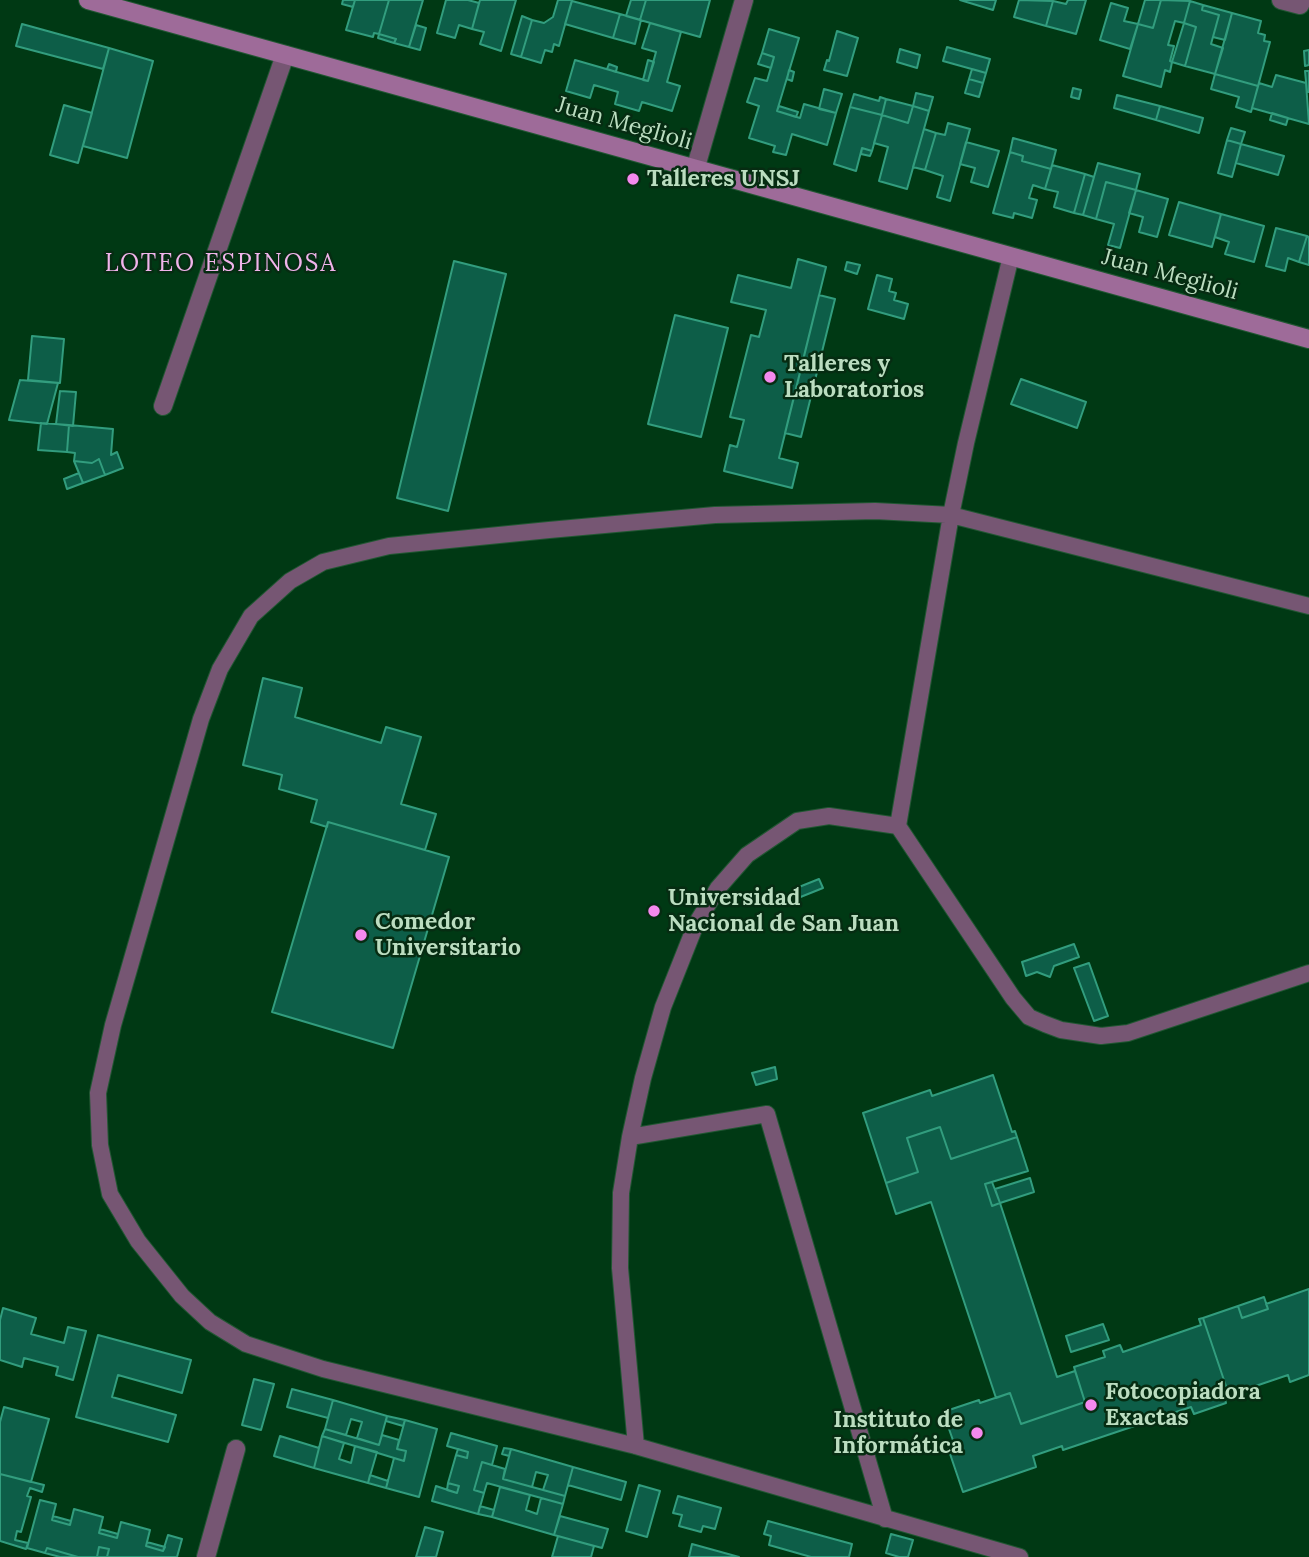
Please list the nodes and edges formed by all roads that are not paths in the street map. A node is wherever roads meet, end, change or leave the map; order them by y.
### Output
1 (88, 0) edge
2 (744, 0) edge
3 (1281, 0) edge
4 (1302, 0) edge
5 (285, 55) junction
6 (695, 170) junction
7 (1011, 256) junction
8 (1309, 339) edge
9 (163, 406) dead end
10 (951, 515) junction
11 (1309, 606) edge
12 (898, 826) junction
13 (1309, 973) edge
14 (630, 1137) junction
15 (636, 1446) junction
16 (236, 1449) dead end
17 (885, 1519) junction
18 (206, 1557) edge
19 (1020, 1557) edge

1 - 5 main road, Juan Meglioli
2 - 6 street
3 - 4 street
5 - 6 main road, Juan Meglioli
5 - 9 street
6 - 7 main road, Juan Meglioli
7 - 8 main road, Juan Meglioli
7 - 10 lane
10 - 11 lane
10 - 12 lane
10 - 15 lane
12 - 13 lane
12 - 14 lane
14 - 15 lane
14 - 17 lane
15 - 17 lane
16 - 18 street
17 - 19 lane

